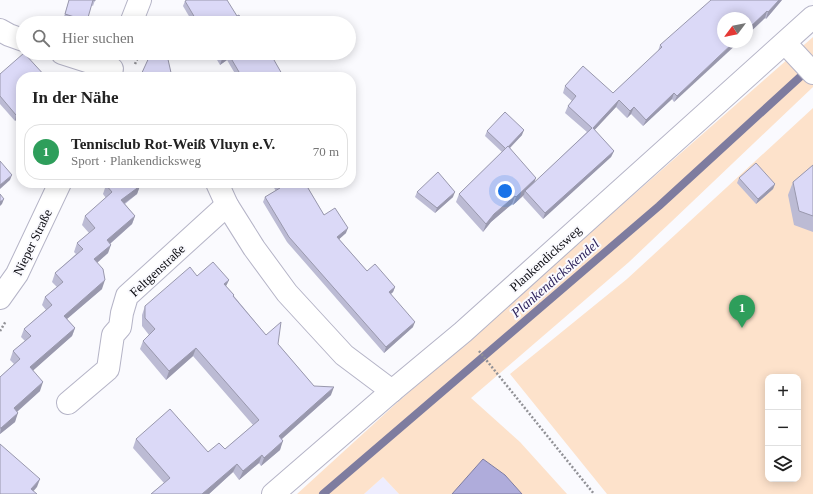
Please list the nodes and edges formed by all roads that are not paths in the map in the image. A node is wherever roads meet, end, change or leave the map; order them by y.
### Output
1 (140, 0) edge
2 (134, 16) edge
3 (813, 17) edge
4 (0, 30) edge
5 (16, 38) edge
6 (785, 43) junction
7 (90, 60) edge
8 (114, 66) edge
9 (813, 73) edge
10 (58, 188) edge
11 (219, 188) edge
12 (227, 205) junction
13 (0, 298) edge
14 (392, 391) junction
15 (68, 403) dead end
16 (273, 494) edge

1 - 2 street
3 - 6 street, Plankendicksweg
4 - 5 street
6 - 9 street
6 - 14 street, Plankendicksweg
7 - 8 street
10 - 13 street, Nieper Straße
11 - 12 street
12 - 14 street
12 - 15 street, Feltgenstraße
14 - 16 street, Plankendicksweg

